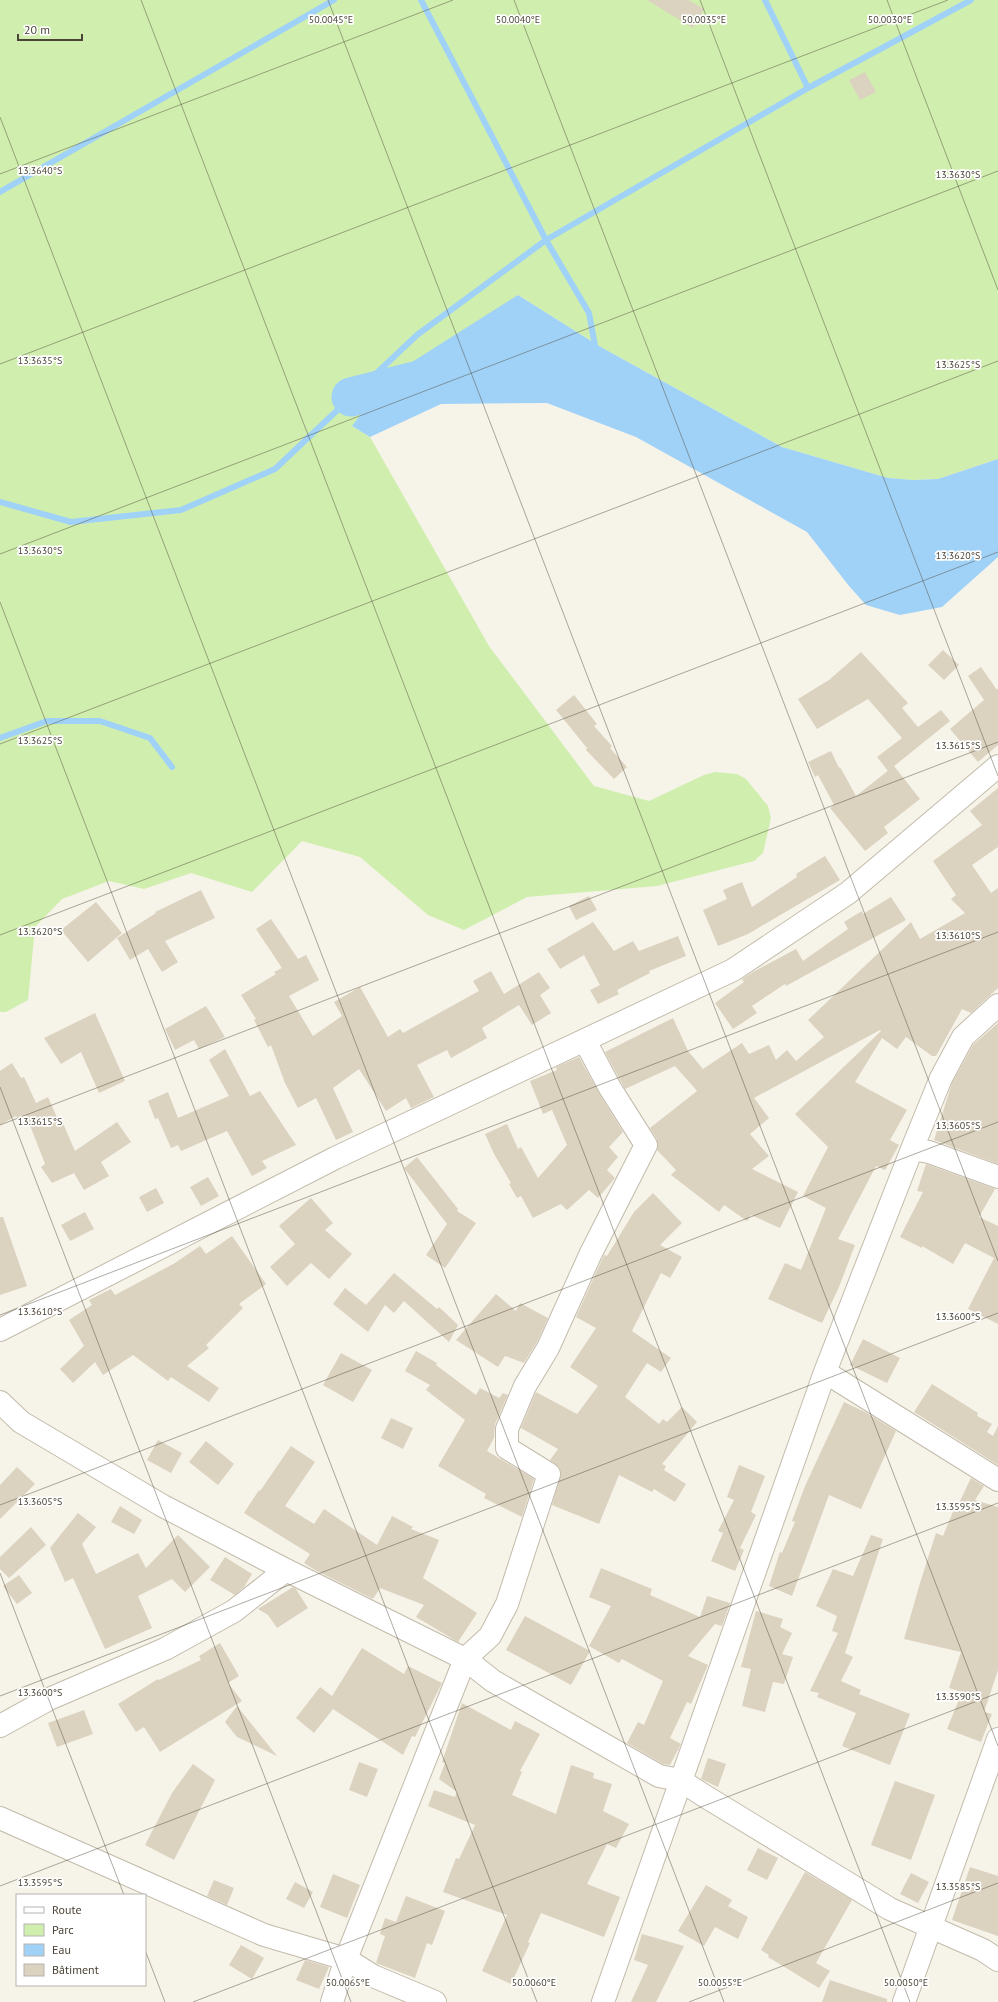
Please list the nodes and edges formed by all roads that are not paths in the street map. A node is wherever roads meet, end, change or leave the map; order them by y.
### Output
1 (998, 766) edge
2 (998, 1005) edge
3 (585, 1041) junction
4 (912, 1149) junction
5 (998, 1177) edge
6 (0, 1330) edge
7 (825, 1372) junction
8 (0, 1402) edge
9 (998, 1480) edge
10 (286, 1570) junction
11 (466, 1659) junction
12 (0, 1726) edge
13 (998, 1740) edge
14 (680, 1780) junction
15 (0, 1818) edge
16 (931, 1927) junction
17 (346, 1959) junction
18 (998, 1960) edge
19 (332, 2002) edge
20 (435, 2002) edge
21 (603, 2002) edge
22 (904, 2002) edge

1 - 3 street
2 - 4 street
3 - 6 street
3 - 11 street
4 - 5 street
4 - 7 street
7 - 9 street
7 - 14 street
8 - 10 street
10 - 11 street
10 - 12 street
11 - 14 street
11 - 17 street
13 - 16 street
14 - 16 street
14 - 21 street
15 - 17 street
16 - 18 street
16 - 22 street
17 - 19 street
17 - 20 street

